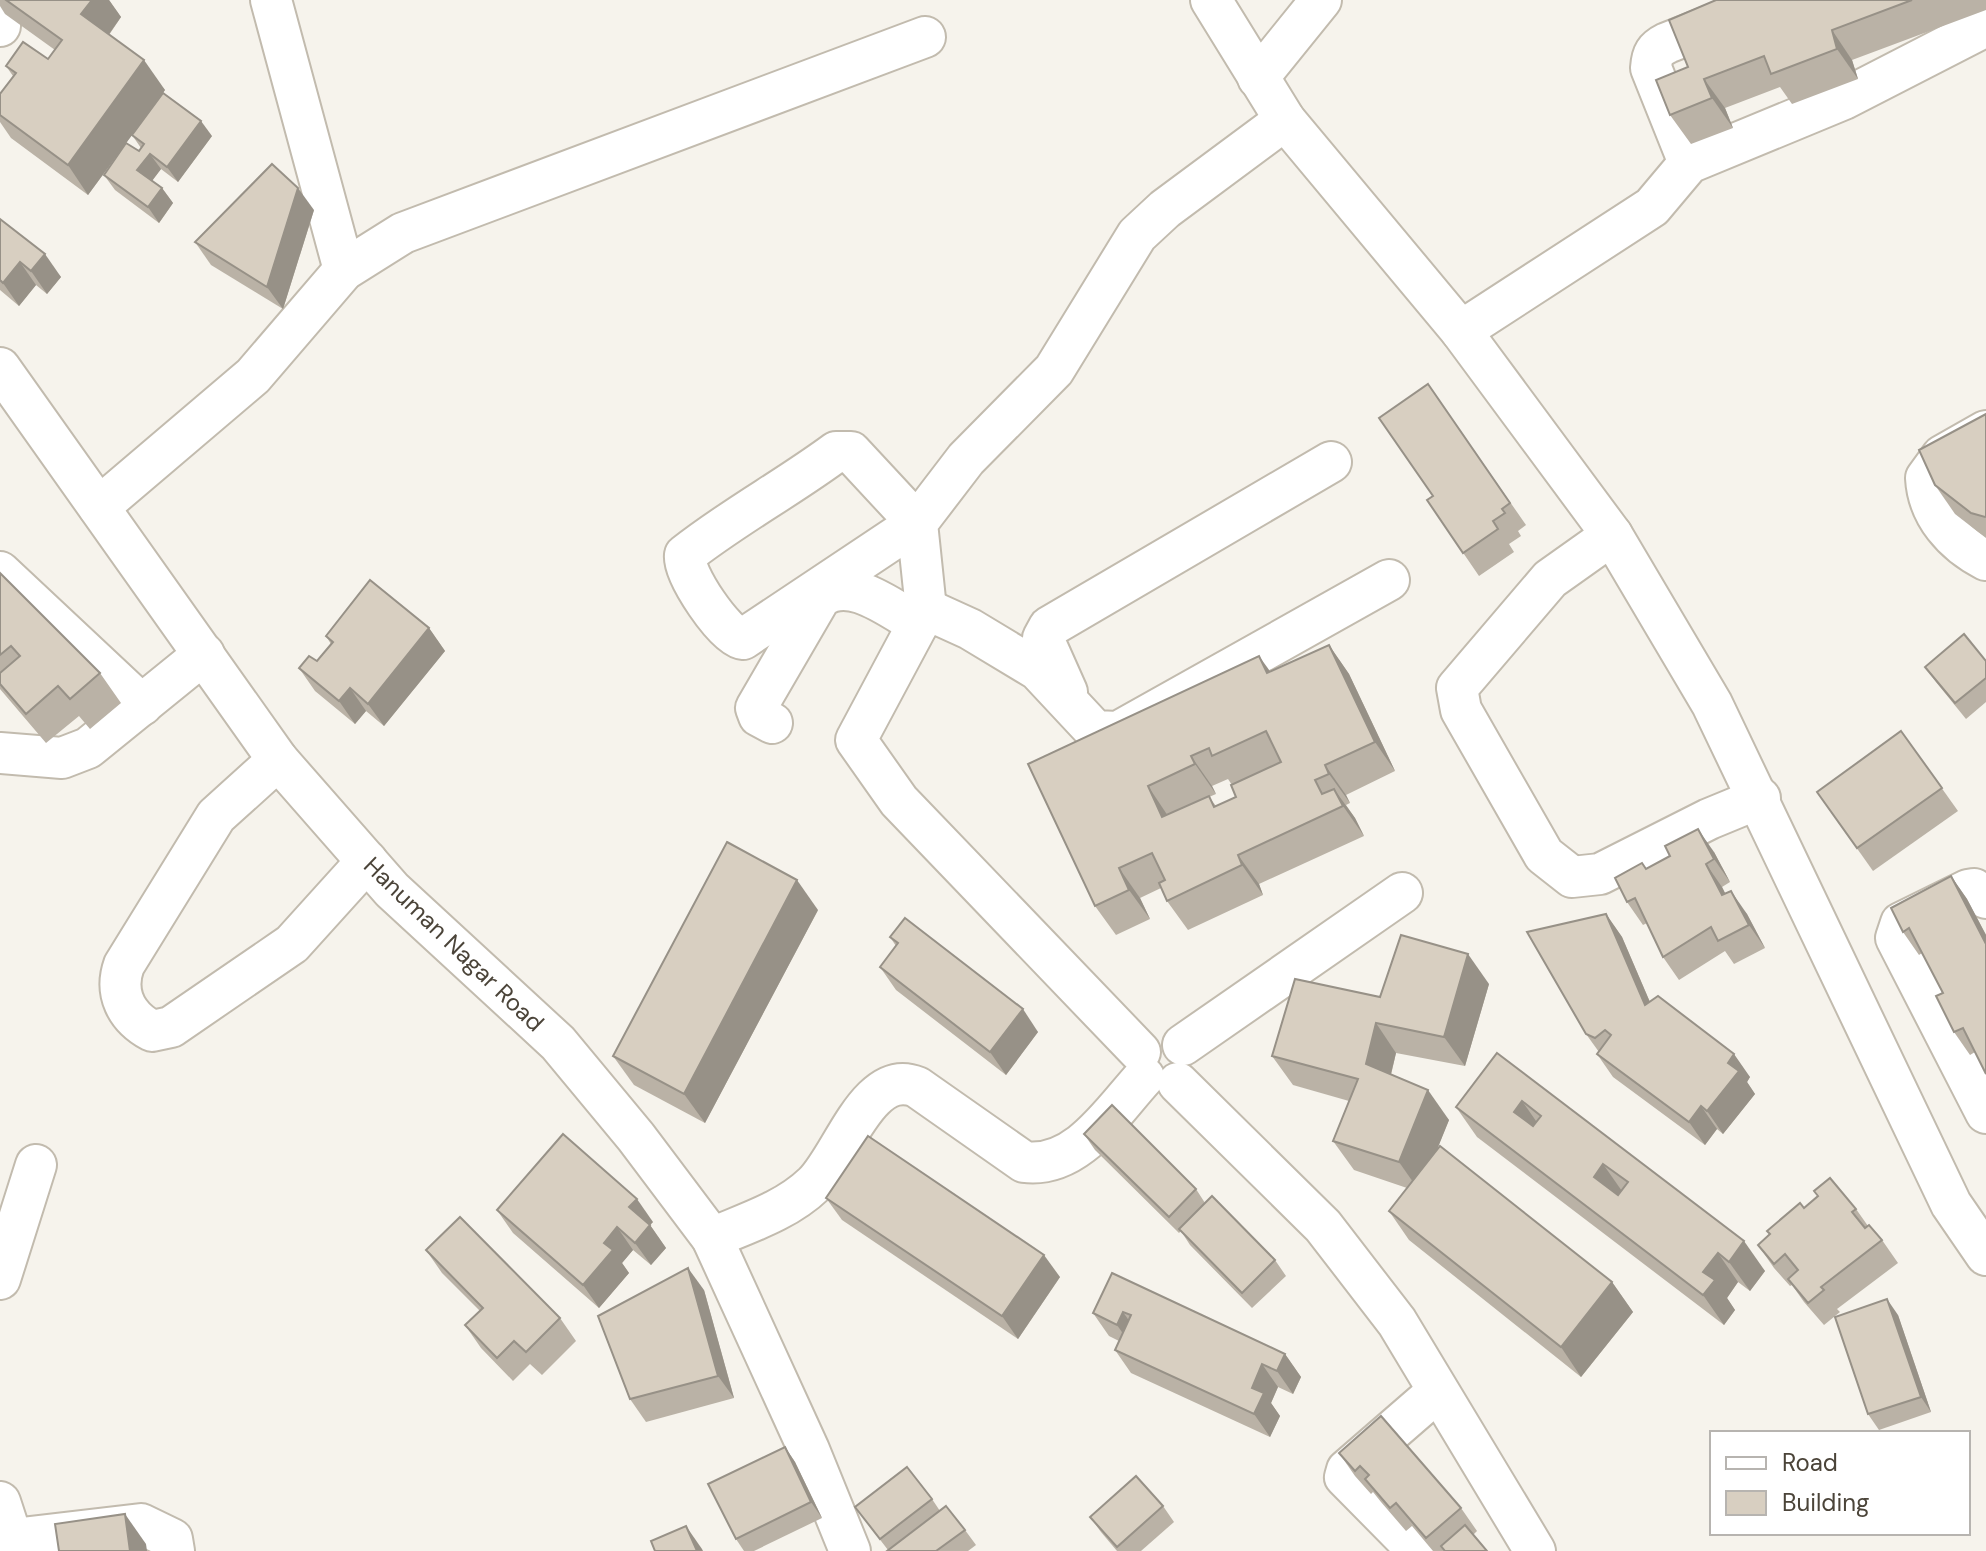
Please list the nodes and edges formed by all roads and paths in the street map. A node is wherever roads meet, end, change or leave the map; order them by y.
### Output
1 (1, 0) edge
2 (1211, 0) edge
3 (1321, 0) edge
4 (1776, 0) edge
5 (274, 1) edge
6 (0, 26) edge
7 (1986, 26) edge
8 (925, 37) dead end
9 (1258, 78) junction
10 (1285, 120) junction
11 (1689, 163) junction
12 (344, 270) junction
13 (1461, 331) junction
14 (0, 368) edge
15 (1986, 431) edge
16 (1331, 462) dead end
17 (99, 507) junction
18 (917, 523) junction
19 (1612, 535) junction
20 (1986, 560) edge
21 (0, 572) edge
22 (1389, 580) dead end
23 (922, 617) junction
24 (204, 654) junction
25 (142, 705) junction
26 (1074, 707) junction
27 (772, 723) dead end
28 (0, 753) edge
29 (278, 760) junction
30 (1760, 798) junction
31 (367, 861) junction
32 (1402, 893) dead end
33 (1986, 898) edge
34 (1161, 1064) junction
35 (1986, 1113) edge
36 (36, 1165) dead end
37 (712, 1238) junction
38 (1986, 1255) edge
39 (0, 1279) edge
40 (1437, 1392) junction
41 (0, 1502) edge
42 (15, 1545) edge
43 (174, 1551) edge
44 (850, 1551) edge
45 (1418, 1551) edge
46 (1535, 1551) edge

1 - 6 street
2 - 9 street
3 - 9 street
4 - 11 street
5 - 12 street
7 - 11 street
8 - 12 street
9 - 10 street
10 - 13 street
10 - 18 street
11 - 13 street
12 - 17 street
13 - 19 street
14 - 17 street, Hanuman Nagar Road
15 - 20 street
16 - 26 street
17 - 24 street, Hanuman Nagar Road
18 - 18 street
18 - 23 street
19 - 30 street
19 - 30 street
21 - 25 street
22 - 26 street
23 - 26 street
23 - 27 street
23 - 34 street
24 - 25 street
24 - 29 street, Hanuman Nagar Road
25 - 28 street
29 - 31 street, Hanuman Nagar Road
29 - 31 street
30 - 38 street
31 - 37 street, Hanuman Nagar Road
32 - 34 street
33 - 35 street
34 - 37 street
34 - 40 street
36 - 39 street
37 - 44 street, Hanuman Nagar Road
40 - 45 street
40 - 46 street
41 - 42 street
42 - 43 street

